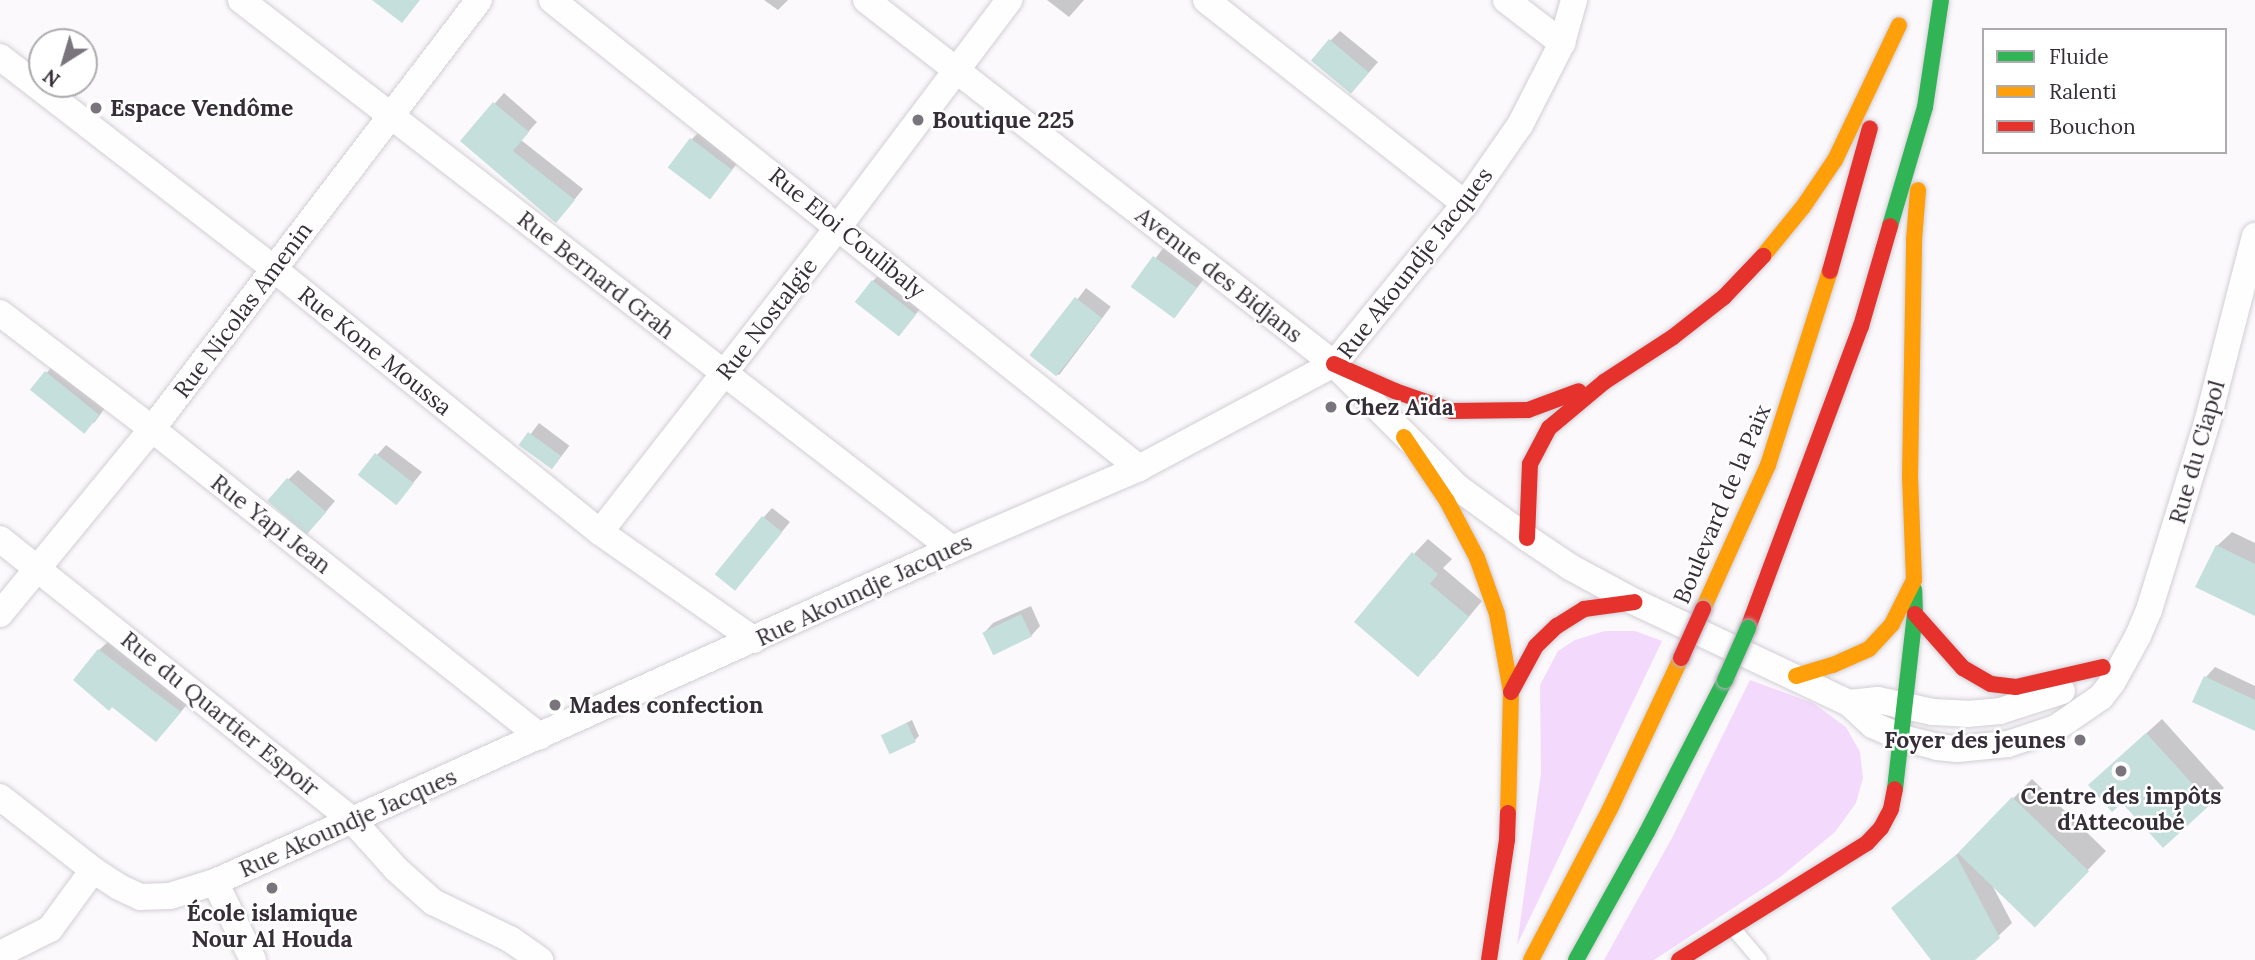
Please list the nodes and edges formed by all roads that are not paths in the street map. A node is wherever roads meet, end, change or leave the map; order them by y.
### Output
1 (241, 0) edge
2 (479, 0) edge
3 (552, 0) edge
4 (866, 0) edge
5 (1009, 0) edge
6 (1206, 0) edge
7 (1506, 0) edge
8 (1574, 0) edge
9 (1941, 0) edge
10 (1562, 43) junction
11 (0, 57) edge
12 (955, 69) junction
13 (1925, 107) junction
14 (391, 116) junction
15 (1465, 204) junction
16 (839, 226) junction
17 (2255, 236) edge
18 (274, 269) junction
19 (0, 313) edge
20 (1334, 365) junction
21 (724, 374) junction
22 (1604, 382) junction
23 (152, 429) junction
24 (1404, 437) junction
25 (1139, 468) junction
26 (600, 532) junction
27 (1527, 538) junction
28 (0, 539) edge
29 (952, 549) junction
30 (39, 567) junction
31 (1914, 580) junction
32 (1635, 602) junction
33 (0, 614) edge
34 (1915, 614) junction
35 (1711, 637) joint
36 (754, 640) junction
37 (2113, 664) junction
38 (1796, 676) junction
39 (1511, 692) junction
40 (1849, 703) junction
41 (1905, 708) junction
42 (540, 737) junction
43 (1902, 738) junction
44 (0, 797) edge
45 (353, 821) junction
46 (93, 870) junction
47 (215, 882) junction
48 (1732, 927) junction
49 (0, 954) edge
50 (253, 960) edge
51 (540, 960) edge
52 (1489, 960) edge
53 (1531, 960) edge
54 (1576, 960) edge
55 (1679, 960) edge
56 (1760, 960) edge

1 - 14 street, Rue Bernard Grah
2 - 14 street, Rue Nicolas Amenin
3 - 16 street, Rue Eloi Coulibaly
4 - 12 street, Avenue des Bidjans
5 - 12 street, Rue Nostalgie
6 - 15 street
7 - 10 street
8 - 10 street, Rue Akoundje Jacques
9 - 13 main road
10 - 15 street, Rue Akoundje Jacques
11 - 18 street, Rue Kone Moussa
12 - 16 street, Rue Nostalgie
12 - 20 street, Avenue des Bidjans
13 - 31 main road
13 - 54 main road, bridge
14 - 18 street, Rue Nicolas Amenin
14 - 21 street, Rue Bernard Grah
15 - 20 street, Rue Akoundje Jacques
16 - 21 street, Rue Nostalgie
16 - 25 street, Rue Eloi Coulibaly
17 - 37 street, Rue du Ciapol
18 - 23 street, Rue Nicolas Amenin
18 - 26 street, Rue Kone Moussa
19 - 23 street, Rue Yapi Jean
20 - 22 main road
20 - 24 street, Avenue des Bidjans
20 - 25 street, Rue Akoundje Jacques
21 - 26 street, Rue Nostalgie
21 - 29 street, Rue Bernard Grah
22 - 27 main road
22 - 53 main road, Boulevard de la Paix, bridge
23 - 30 street, Rue Nicolas Amenin
23 - 42 street, Rue Yapi Jean
24 - 27 street, Avenue des Bidjans
24 - 39 main road
25 - 29 street, Rue Akoundje Jacques
26 - 36 street, Rue Kone Moussa
27 - 32 street, Avenue des Bidjans
28 - 30 street, Rue du Quartier Espoir
29 - 36 street, Rue Akoundje Jacques
30 - 33 street, Rue Nicolas Amenin
30 - 45 street, Rue du Quartier Espoir
31 - 34 main road
31 - 38 main road
32 - 35 street, Avenue des Bidjans
32 - 39 main road
34 - 37 main road
34 - 41 main road
35 - 38 street, Rue du Ciapol
36 - 42 street, Rue Akoundje Jacques
37 - 41 street, Rue du Ciapol
37 - 43 street, Rue du Ciapol
38 - 40 street, Rue du Ciapol
39 - 52 main road
40 - 41 street, Rue du Ciapol
40 - 43 street, Rue du Ciapol
41 - 43 main road
42 - 45 street, Rue Akoundje Jacques
43 - 48 main road
44 - 46 street, Rue Akoundje Jacques
45 - 47 street, Rue Akoundje Jacques
45 - 51 street, Rue du Quartier Espoir
46 - 47 street, Rue Akoundje Jacques
46 - 49 street
47 - 50 street
48 - 55 main road
48 - 56 lane

